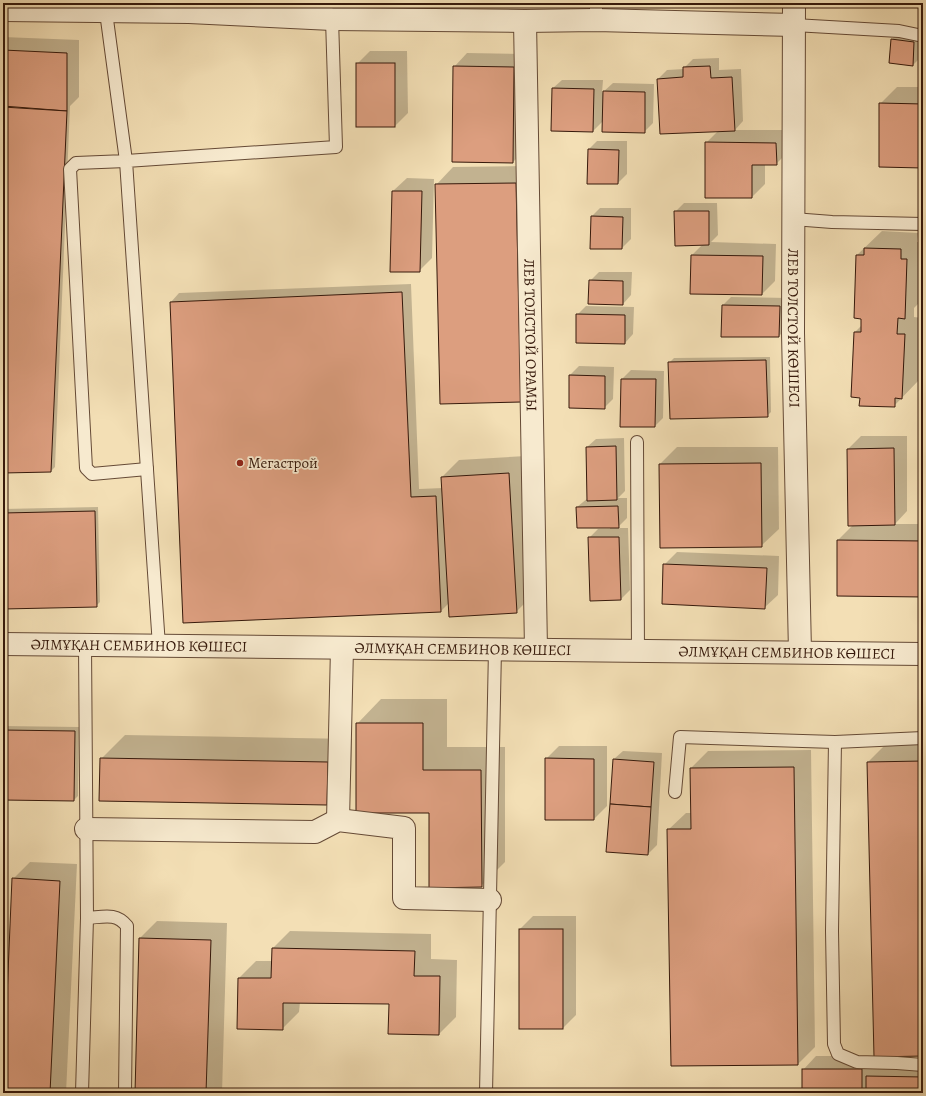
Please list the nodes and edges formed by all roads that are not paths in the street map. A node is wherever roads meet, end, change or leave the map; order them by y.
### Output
1 (794, 3) edge
2 (224, 8) edge
3 (3, 10) edge
4 (596, 11) edge
5 (106, 12) junction
6 (332, 19) junction
7 (525, 21) junction
8 (794, 25) junction
9 (923, 36) edge
10 (126, 161) junction
11 (793, 219) junction
12 (923, 224) edge
13 (637, 442) dead end
14 (147, 469) junction
15 (3, 644) edge
16 (85, 645) junction
17 (159, 646) junction
18 (342, 648) junction
19 (495, 649) junction
20 (536, 649) junction
21 (638, 651) junction
22 (800, 652) junction
23 (923, 654) edge
24 (923, 738) edge
25 (835, 742) junction
26 (675, 792) dead end
27 (338, 820) junction
28 (86, 828) junction
29 (490, 900) junction
30 (87, 918) junction
31 (923, 1065) edge
32 (82, 1093) edge
33 (125, 1093) edge
34 (486, 1093) edge

1 - 8 street, ЛЕВ ТОЛСТОЙ КӨШЕСІ
2 - 5 street
2 - 6 street
3 - 5 street
4 - 7 street
4 - 8 street
5 - 10 lane
6 - 7 street
6 - 10 lane
7 - 20 street, ЛЕВ ТОЛСТОЙ ОРАМЫ
8 - 9 lane
8 - 11 street, ЛЕВ ТОЛСТОЙ КӨШЕСІ
10 - 14 lane
10 - 14 lane
11 - 12 lane
11 - 22 street, ЛЕВ ТОЛСТОЙ КӨШЕСІ
13 - 21 lane
14 - 17 lane
15 - 16 street, ӘЛМҰҚАН СЕМБИНОВ КӨШЕСІ
16 - 17 street, ӘЛМҰҚАН СЕМБИНОВ КӨШЕСІ
16 - 28 lane
17 - 18 street, ӘЛМҰҚАН СЕМБИНОВ КӨШЕСІ
18 - 19 street, ӘЛМҰҚАН СЕМБИНОВ КӨШЕСІ
18 - 27 street
19 - 20 street, ӘЛМҰҚАН СЕМБИНОВ КӨШЕСІ
19 - 29 lane
20 - 21 street, ӘЛМҰҚАН СЕМБИНОВ КӨШЕСІ
21 - 22 street, ӘЛМҰҚАН СЕМБИНОВ КӨШЕСІ
22 - 23 street, ӘЛМҰҚАН СЕМБИНОВ КӨШЕСІ
24 - 25 lane
25 - 26 lane
25 - 31 lane
27 - 28 street
27 - 29 street
28 - 30 lane
29 - 34 lane
30 - 32 lane
30 - 33 lane

